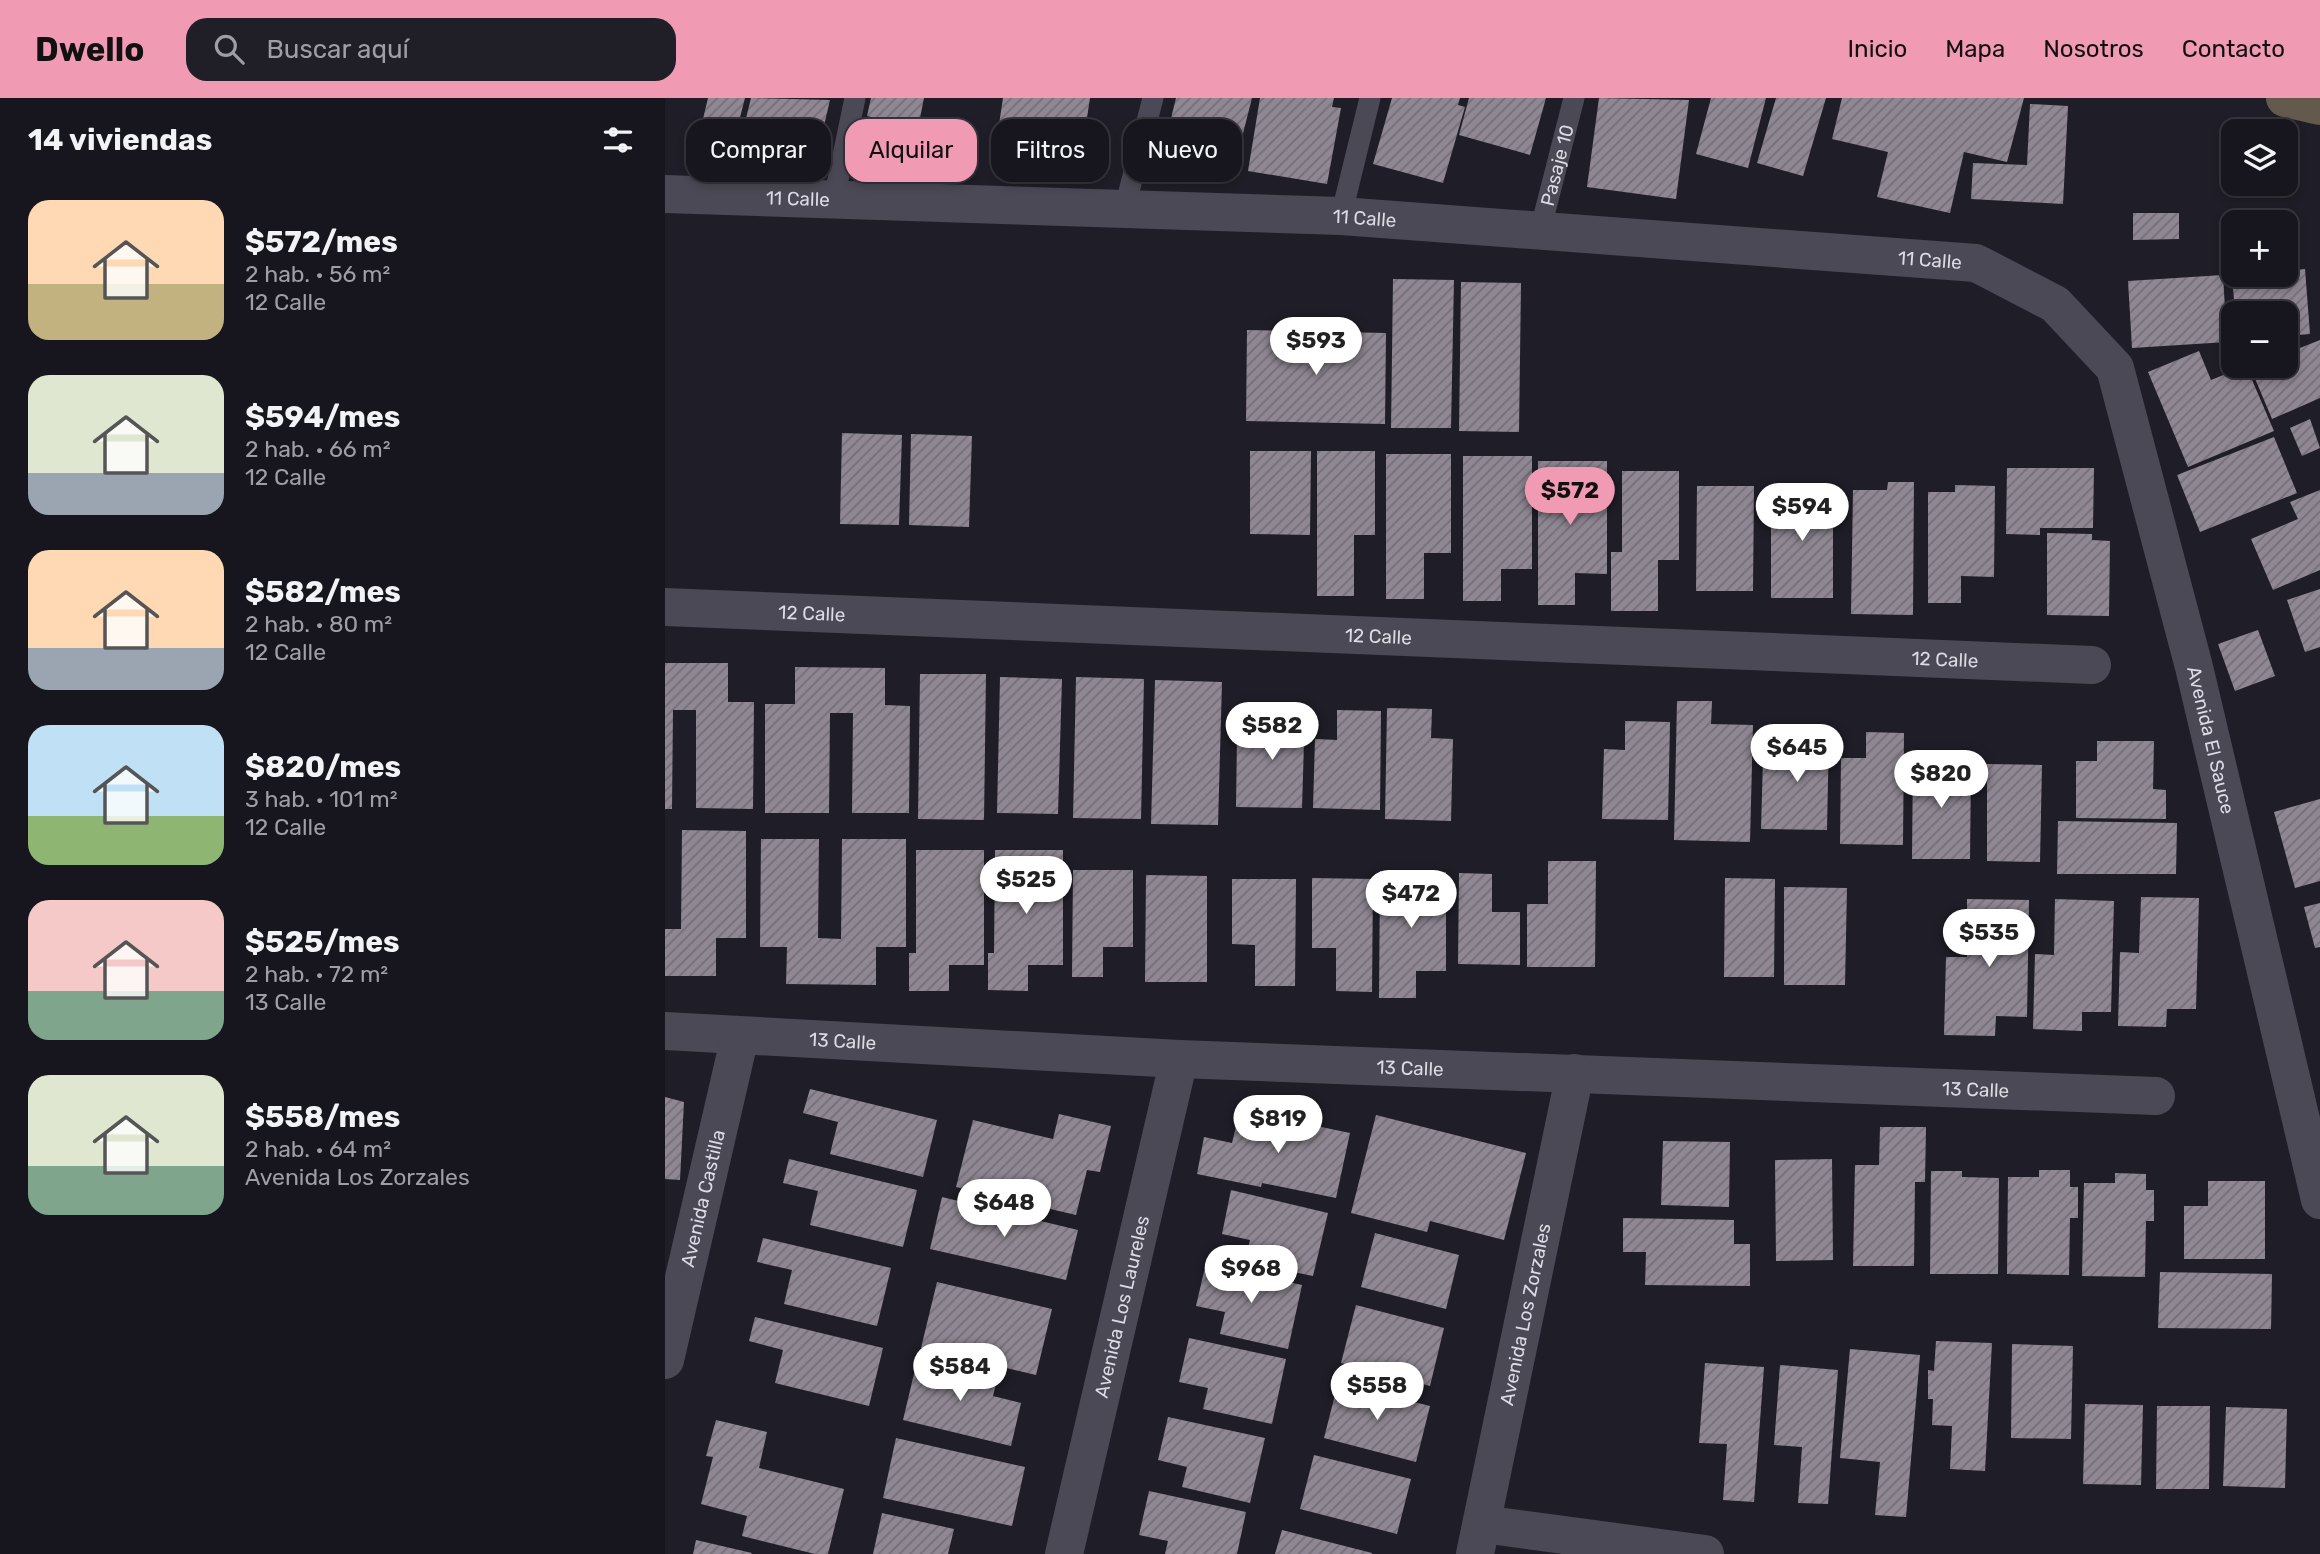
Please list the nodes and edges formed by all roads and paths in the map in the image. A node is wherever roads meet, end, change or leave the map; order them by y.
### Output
1 (855, 98) edge
2 (1153, 98) edge
3 (1370, 98) edge
4 (1574, 98) edge
5 (2285, 98) edge
6 (2320, 106) edge
7 (665, 194) edge
8 (834, 199) junction
9 (1125, 207) junction
10 (1341, 216) junction
11 (1541, 232) junction
12 (2055, 304) joint
13 (665, 607) edge
14 (2092, 665) dead end
15 (665, 1031) edge
16 (740, 1036) junction
17 (1179, 1059) junction
18 (1575, 1073) junction
19 (2156, 1096) dead end
20 (2320, 1200) edge
21 (665, 1360) edge
22 (1479, 1539) edge
23 (1064, 1554) edge
24 (1705, 1554) edge

1 - 8 lane
2 - 9 lane
3 - 10 lane
4 - 11 lane, Pasaje 10
5 - 6 street
7 - 8 street, 11 Calle
8 - 9 street, 11 Calle
9 - 10 street, 11 Calle
10 - 11 street, 11 Calle
11 - 12 street, 11 Calle
12 - 20 street, Avenida El Sauce
13 - 14 street, 12 Calle
15 - 16 street, 13 Calle
16 - 17 street, 13 Calle
16 - 21 street, Avenida Castilla
17 - 18 street, 13 Calle
17 - 23 street, Avenida Los Laureles
18 - 19 street, 13 Calle
18 - 22 street, Avenida Los Zorzales
22 - 24 street

